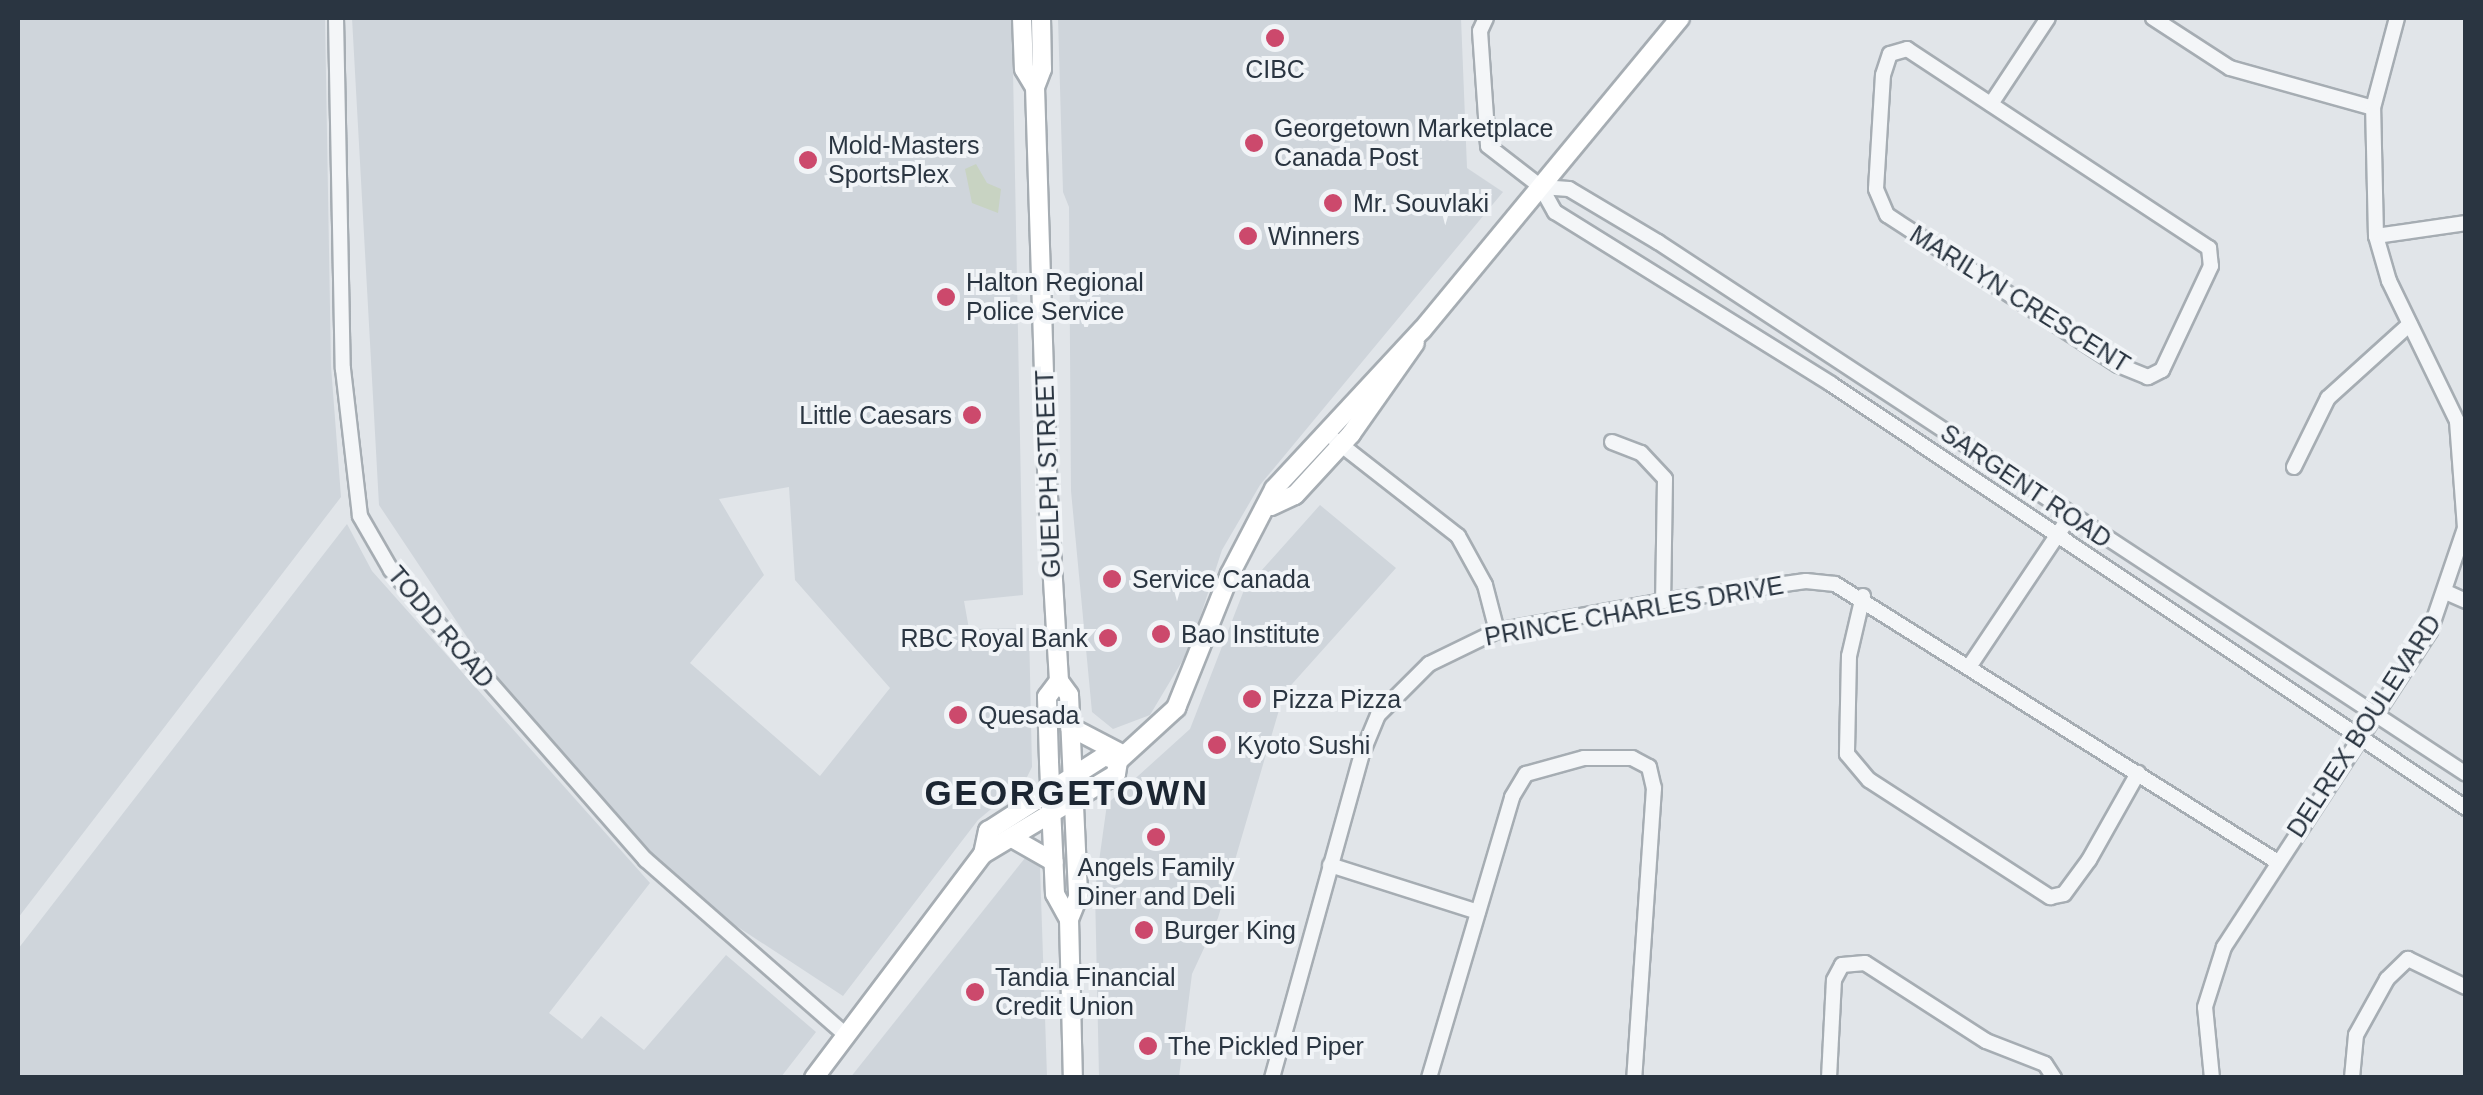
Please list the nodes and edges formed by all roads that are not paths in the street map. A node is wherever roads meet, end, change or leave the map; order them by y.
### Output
1 (336, 18) edge
2 (1022, 18) edge
3 (1040, 18) edge
4 (1486, 18) edge
5 (1680, 18) edge
6 (2048, 18) edge
7 (2153, 18) edge
8 (2397, 18) edge
9 (1035, 87) junction
10 (1991, 104) junction
11 (2373, 108) junction
12 (1541, 187) junction
13 (2466, 223) edge
14 (2376, 236) junction
15 (1658, 242) junction
16 (1644, 264) junction
17 (2410, 324) junction
18 (1422, 330) junction
19 (1842, 364) junction
20 (1831, 384) junction
21 (1324, 432) junction
22 (1612, 442) dead end
23 (1341, 444) junction
24 (2464, 465) edge
25 (2294, 468) dead end
26 (1271, 506) junction
27 (2070, 516) junction
28 (2057, 535) junction
29 (2448, 594) junction
30 (1862, 596) junction
31 (1663, 600) junction
32 (2466, 601) edge
33 (2212, 608) junction
34 (2200, 630) junction
35 (1497, 631) junction
36 (1971, 664) junction
37 (1059, 681) junction
38 (2375, 714) junction
39 (1070, 728) junction
40 (2359, 737) junction
41 (1121, 758) junction
42 (1072, 774) junction
43 (2138, 774) junction
44 (2466, 774) edge
45 (1050, 788) junction
46 (1074, 798) junction
47 (2466, 808) edge
48 (1052, 811) junction
49 (1012, 838) junction
50 (983, 854) junction
51 (2276, 860) junction
52 (1054, 862) junction
53 (1330, 866) junction
54 (1478, 912) junction
55 (1068, 919) junction
56 (2466, 987) edge
57 (847, 1036) junction
58 (814, 1078) edge
59 (1072, 1078) edge
60 (1272, 1078) edge
61 (1428, 1078) edge
62 (1634, 1078) edge
63 (1830, 1078) edge
64 (2054, 1078) edge
65 (2212, 1078) edge
66 (2352, 1078) edge

1 - 57 street, TODD ROAD
2 - 9 main road, GUELPH STREET
3 - 9 main road, GUELPH STREET
4 - 12 street
5 - 12 main road
6 - 10 street
7 - 11 street
8 - 11 street, DELREX BOULEVARD
9 - 37 main road, GUELPH STREET
10 - 10 street, MARILYN CRESCENT
11 - 14 street, DELREX BOULEVARD
12 - 15 street, SARGENT ROAD
12 - 16 street, SARGENT ROAD
12 - 18 main road
13 - 14 street
14 - 17 street, DELREX BOULEVARD
15 - 16 street
15 - 19 street, SARGENT ROAD
16 - 20 street, SARGENT ROAD
17 - 24 street, DELREX BOULEVARD
17 - 25 street
18 - 21 main road
18 - 23 main road
19 - 20 street
19 - 27 street, SARGENT ROAD
20 - 28 street, SARGENT ROAD
21 - 23 street
21 - 26 main road
22 - 31 street
23 - 26 main road
23 - 35 street
24 - 29 street, DELREX BOULEVARD
26 - 41 main road
27 - 28 street
27 - 33 street, SARGENT ROAD
28 - 34 street, SARGENT ROAD
28 - 36 street
29 - 32 street
29 - 38 street, DELREX BOULEVARD
30 - 31 street, PRINCE CHARLES DRIVE
30 - 36 street, PRINCE CHARLES DRIVE
30 - 43 street
31 - 35 street, PRINCE CHARLES DRIVE
33 - 34 street
33 - 38 street, SARGENT ROAD
34 - 40 street, SARGENT ROAD
35 - 53 street, PRINCE CHARLES DRIVE
36 - 43 street, PRINCE CHARLES DRIVE
37 - 39 main road, GUELPH STREET
37 - 45 main road, GUELPH STREET
38 - 40 street, DELREX BOULEVARD
38 - 44 street, SARGENT ROAD
39 - 41 main road
39 - 42 main road, GUELPH STREET
40 - 47 street, SARGENT ROAD
40 - 51 street, DELREX BOULEVARD
41 - 42 main road
41 - 46 main road
42 - 45 main road
42 - 46 main road, GUELPH STREET
43 - 51 street, PRINCE CHARLES DRIVE
45 - 48 main road, GUELPH STREET
45 - 50 main road
46 - 48 main road
46 - 55 main road, GUELPH STREET
48 - 49 main road
48 - 52 main road, GUELPH STREET
49 - 50 main road
49 - 52 main road
50 - 57 main road
51 - 65 street, DELREX BOULEVARD
52 - 55 main road, GUELPH STREET
53 - 54 street
53 - 60 street, PRINCE CHARLES DRIVE
54 - 61 street
54 - 62 street
55 - 59 main road, GUELPH STREET
56 - 66 street
57 - 58 main road
63 - 64 street

